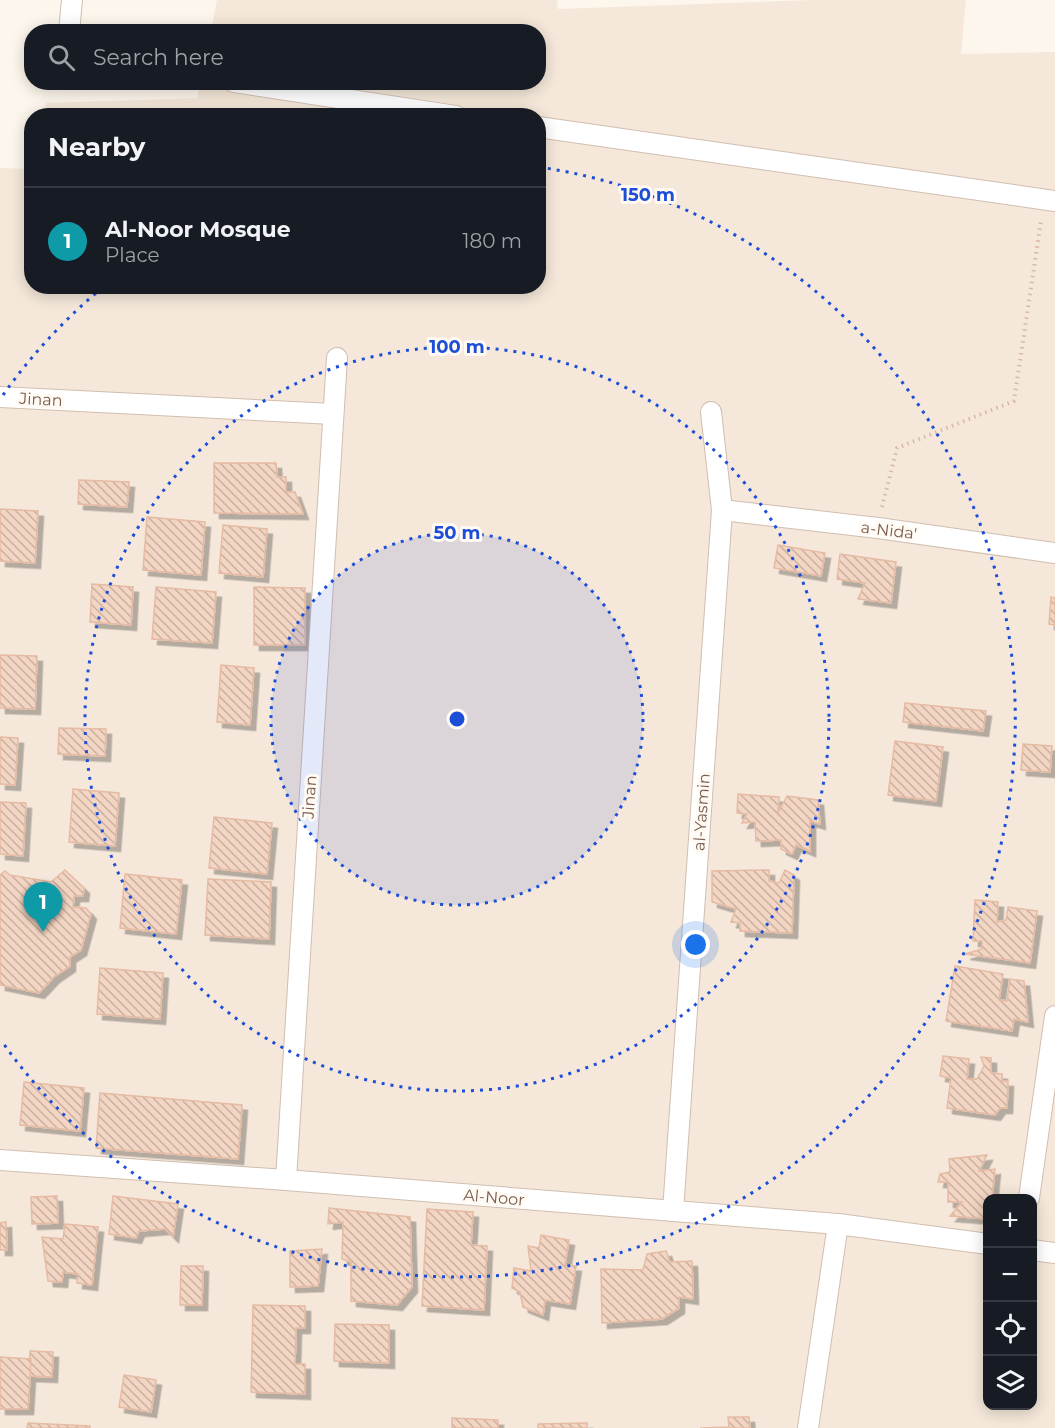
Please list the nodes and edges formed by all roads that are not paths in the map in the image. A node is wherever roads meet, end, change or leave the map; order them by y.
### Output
1 (72, 0) edge
2 (70, 24) edge
3 (286, 90) edge
4 (404, 108) edge
5 (546, 128) edge
6 (1050, 200) edge
7 (337, 358) dead end
8 (0, 397) edge
9 (711, 412) dead end
10 (333, 414) junction
11 (722, 510) junction
12 (1055, 553) edge
13 (1055, 1016) edge
14 (0, 1160) edge
15 (286, 1180) junction
16 (1030, 1194) edge
17 (673, 1211) junction
18 (838, 1224) junction
19 (983, 1243) edge
20 (1037, 1251) edge
21 (1055, 1253) edge
22 (808, 1428) edge

1 - 2 street
3 - 4 street
5 - 6 street
7 - 10 street, Jinan
8 - 10 street, Jinan
9 - 11 street, al-Yasmin
10 - 15 street, Jinan
11 - 12 street, a-Nida'
11 - 17 street, al-Yasmin
13 - 16 street
14 - 15 street, Al-Noor
15 - 17 street, Al-Noor
17 - 18 street, Al-Noor
18 - 19 street, Al-Noor
18 - 22 street
20 - 21 street

